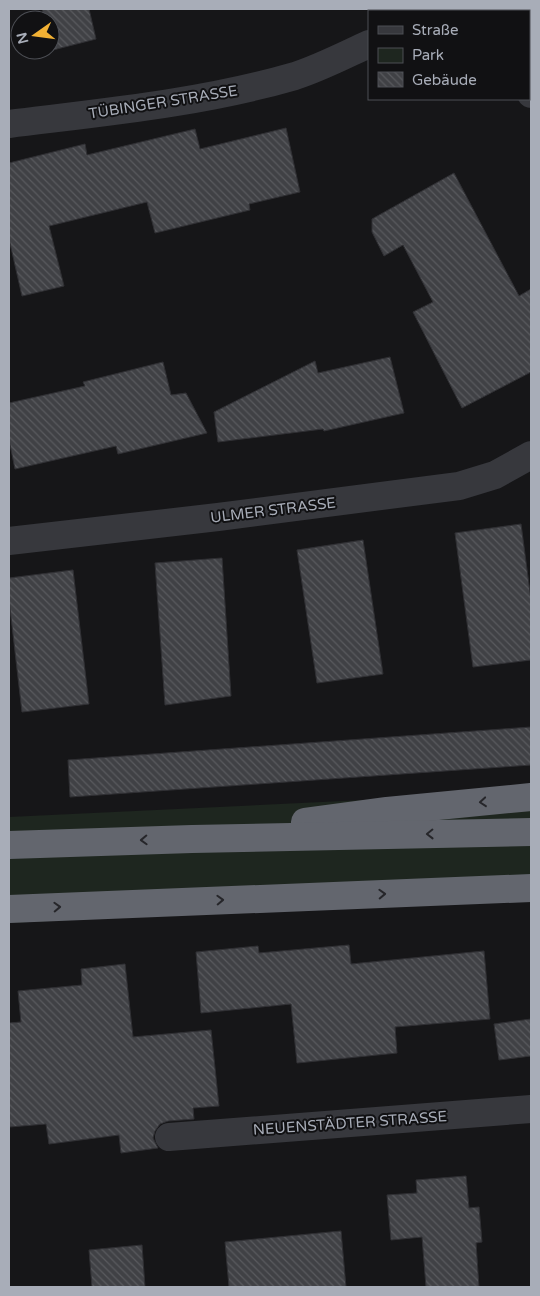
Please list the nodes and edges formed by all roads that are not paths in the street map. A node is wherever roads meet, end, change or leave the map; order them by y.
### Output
1 (368, 44) edge
2 (9, 124) edge
3 (531, 456) edge
4 (9, 541) edge
5 (531, 797) edge
6 (531, 832) edge
7 (192, 839) junction
8 (9, 845) edge
9 (531, 888) edge
10 (9, 909) edge
11 (531, 1109) edge
12 (169, 1137) dead end

1 - 2 street, TÜBINGER STRASSE
3 - 4 street, ULMER STRASSE
5 -> 7 highway
6 -> 7 highway
7 -> 8 highway
10 -> 9 highway
11 - 12 street, NEUENSTÄDTER STRASSE

